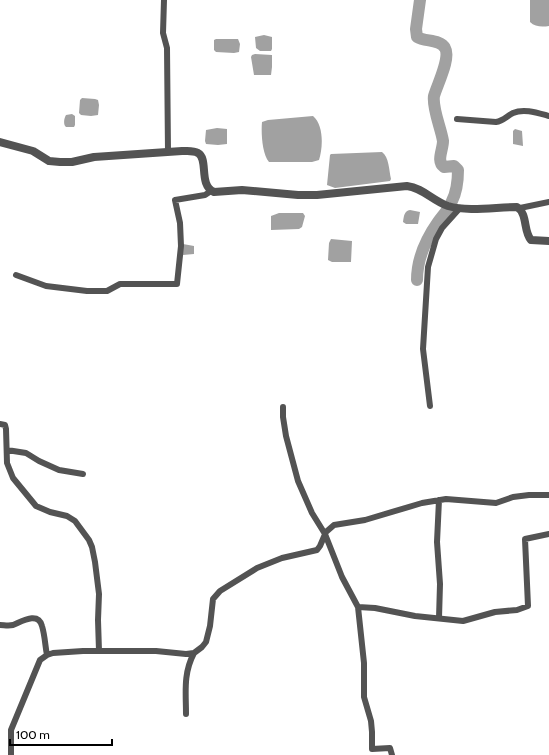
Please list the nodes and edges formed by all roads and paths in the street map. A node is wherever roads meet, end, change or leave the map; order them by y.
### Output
1 (164, 0) edge
2 (549, 116) edge
3 (457, 119) dead end
4 (0, 142) edge
5 (168, 152) junction
6 (211, 191) junction
7 (549, 202) edge
8 (457, 208) junction
9 (520, 208) junction
10 (549, 241) edge
11 (16, 276) dead end
12 (430, 406) dead end
13 (283, 407) dead end
14 (0, 424) edge
15 (7, 450) junction
16 (83, 474) dead end
17 (549, 495) edge
18 (438, 500) junction
19 (325, 534) junction
20 (549, 534) edge
21 (358, 608) junction
22 (438, 618) junction
23 (0, 625) edge
24 (99, 651) junction
25 (194, 653) junction
26 (48, 654) junction
27 (186, 714) dead end
28 (11, 755) edge
29 (392, 755) edge

1 - 5 street
2 - 3 street
4 - 5 street
5 - 6 street
6 - 8 street
6 - 11 street
7 - 9 street
8 - 9 street
8 - 12 street
9 - 10 street
13 - 19 street
14 - 15 street
15 - 16 street
15 - 24 street
17 - 18 street
18 - 19 street
18 - 22 street
19 - 21 street
19 - 25 street
20 - 22 street
21 - 22 street
21 - 29 street
23 - 26 street
24 - 25 street
24 - 26 street
25 - 27 street
26 - 28 street

